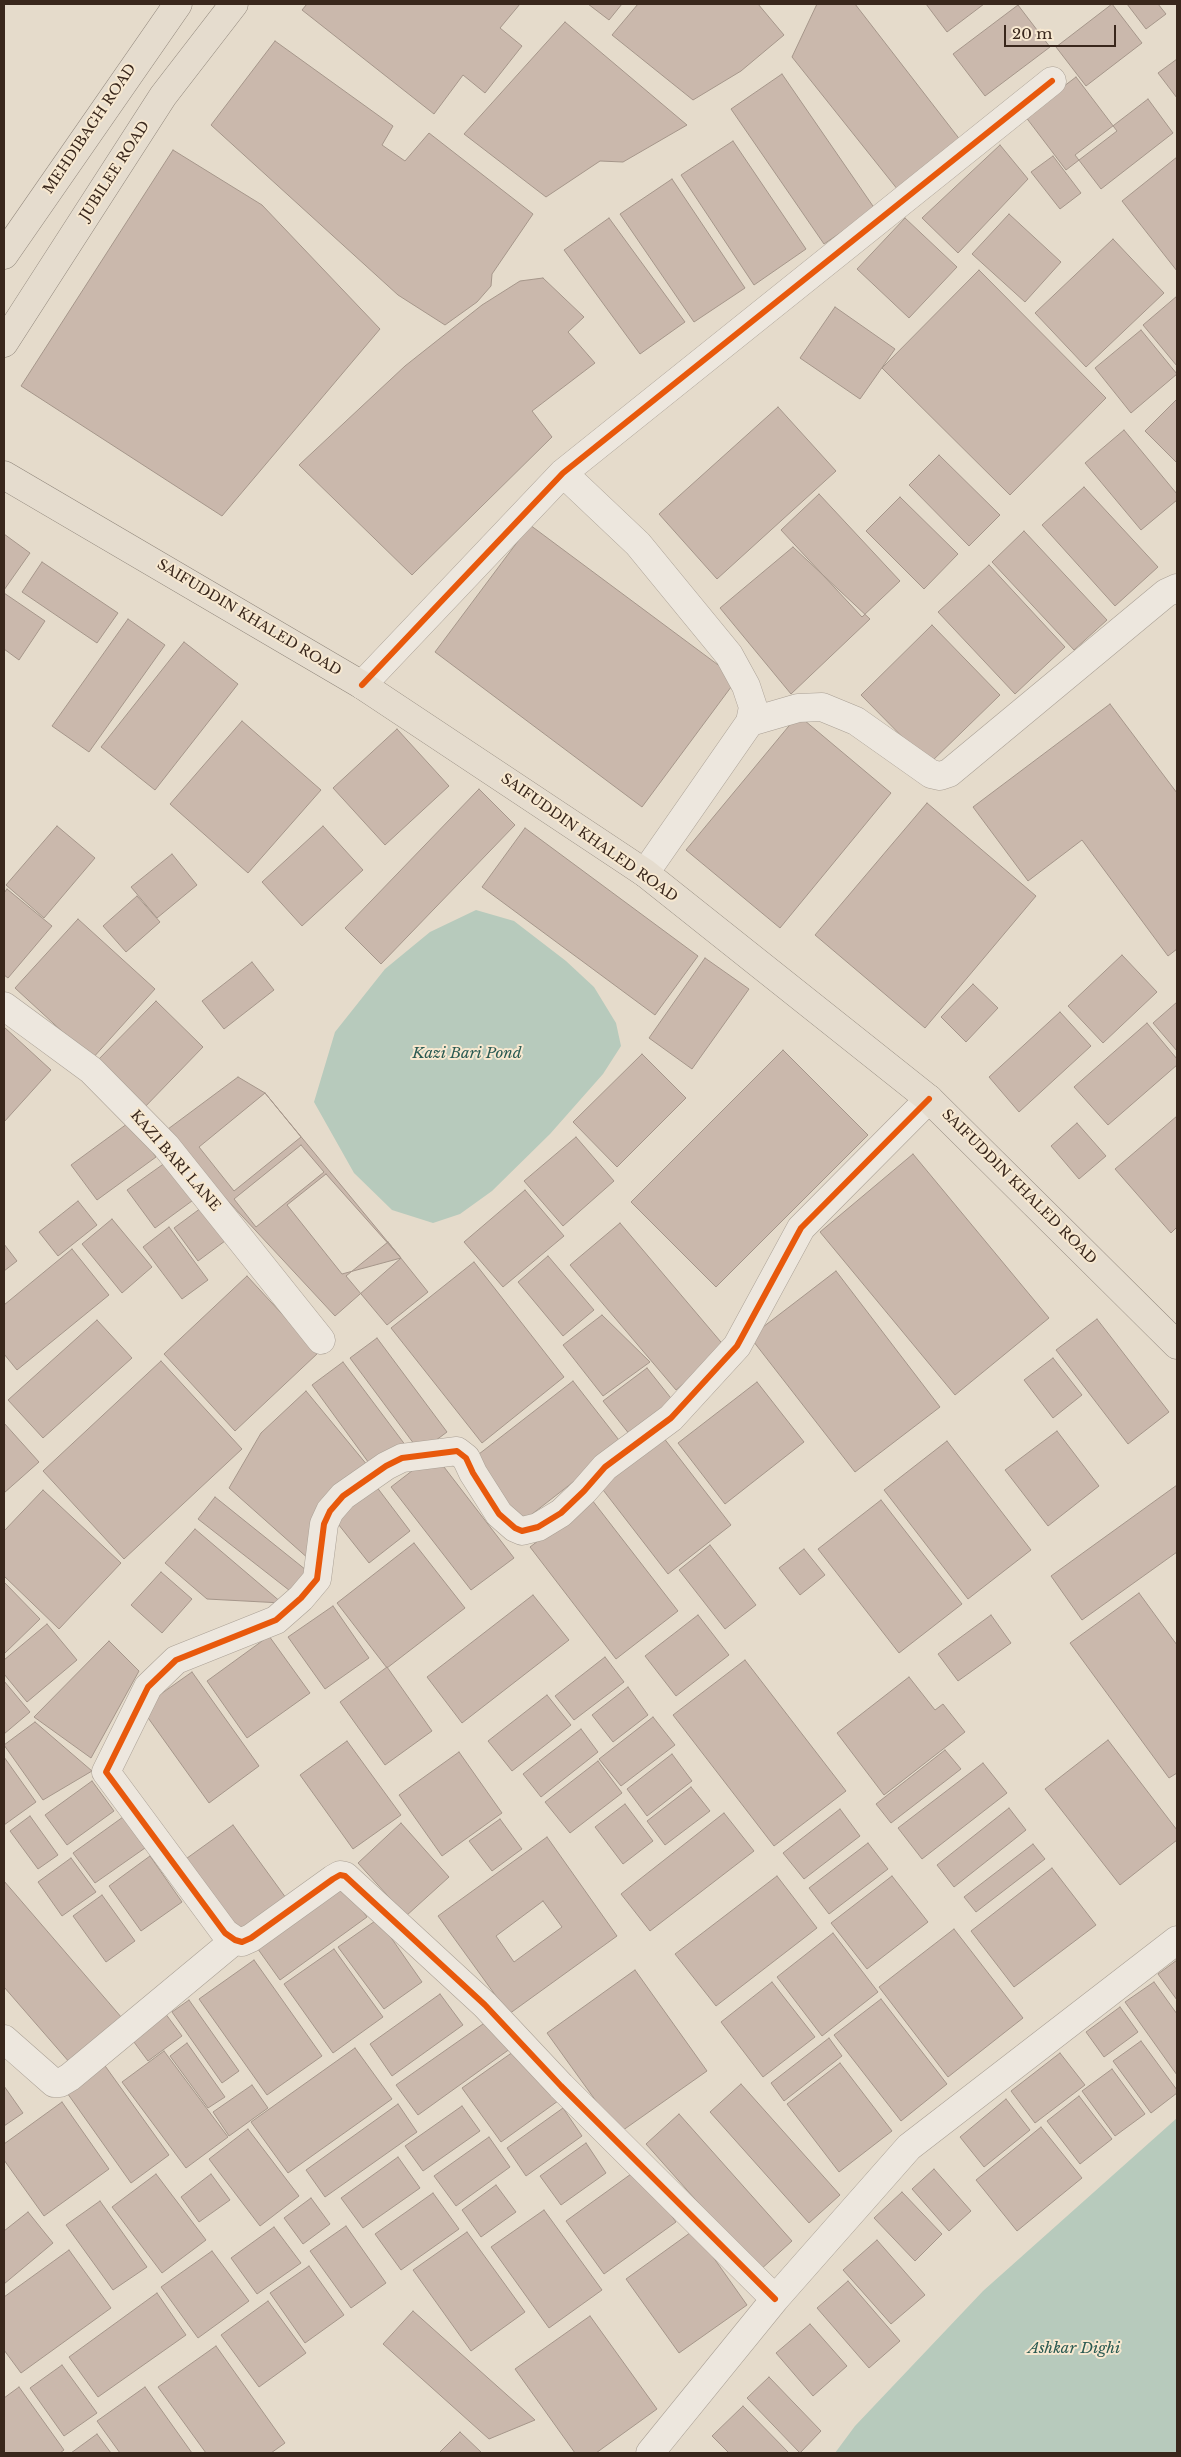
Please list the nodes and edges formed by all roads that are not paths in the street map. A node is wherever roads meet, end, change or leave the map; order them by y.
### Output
1 (178, 4) edge
2 (234, 4) edge
3 (1052, 80) dead end
4 (4, 255) edge
5 (4, 343) edge
6 (563, 473) junction
7 (4, 475) edge
8 (1177, 588) edge
9 (362, 685) junction
10 (750, 722) junction
11 (645, 874) junction
12 (4, 1006) edge
13 (929, 1098) junction
14 (321, 1340) dead end
15 (1177, 1345) edge
16 (235, 1940) junction
17 (1177, 1940) edge
18 (4, 2039) edge
19 (775, 2299) junction
20 (650, 2453) edge

1 - 4 main road, MEHDIBAGH ROAD
2 - 5 main road, JUBILEE ROAD
3 - 6 street
6 - 9 street
6 - 10 street
7 - 9 main road, SAIFUDDIN KHALED ROAD
8 - 10 street
9 - 11 main road, SAIFUDDIN KHALED ROAD
10 - 11 street
11 - 13 main road, SAIFUDDIN KHALED ROAD
12 - 14 street, KAZI BARI LANE
13 - 15 main road, SAIFUDDIN KHALED ROAD
13 - 16 street
16 - 18 street
16 - 19 street
17 - 19 street
19 - 20 street

